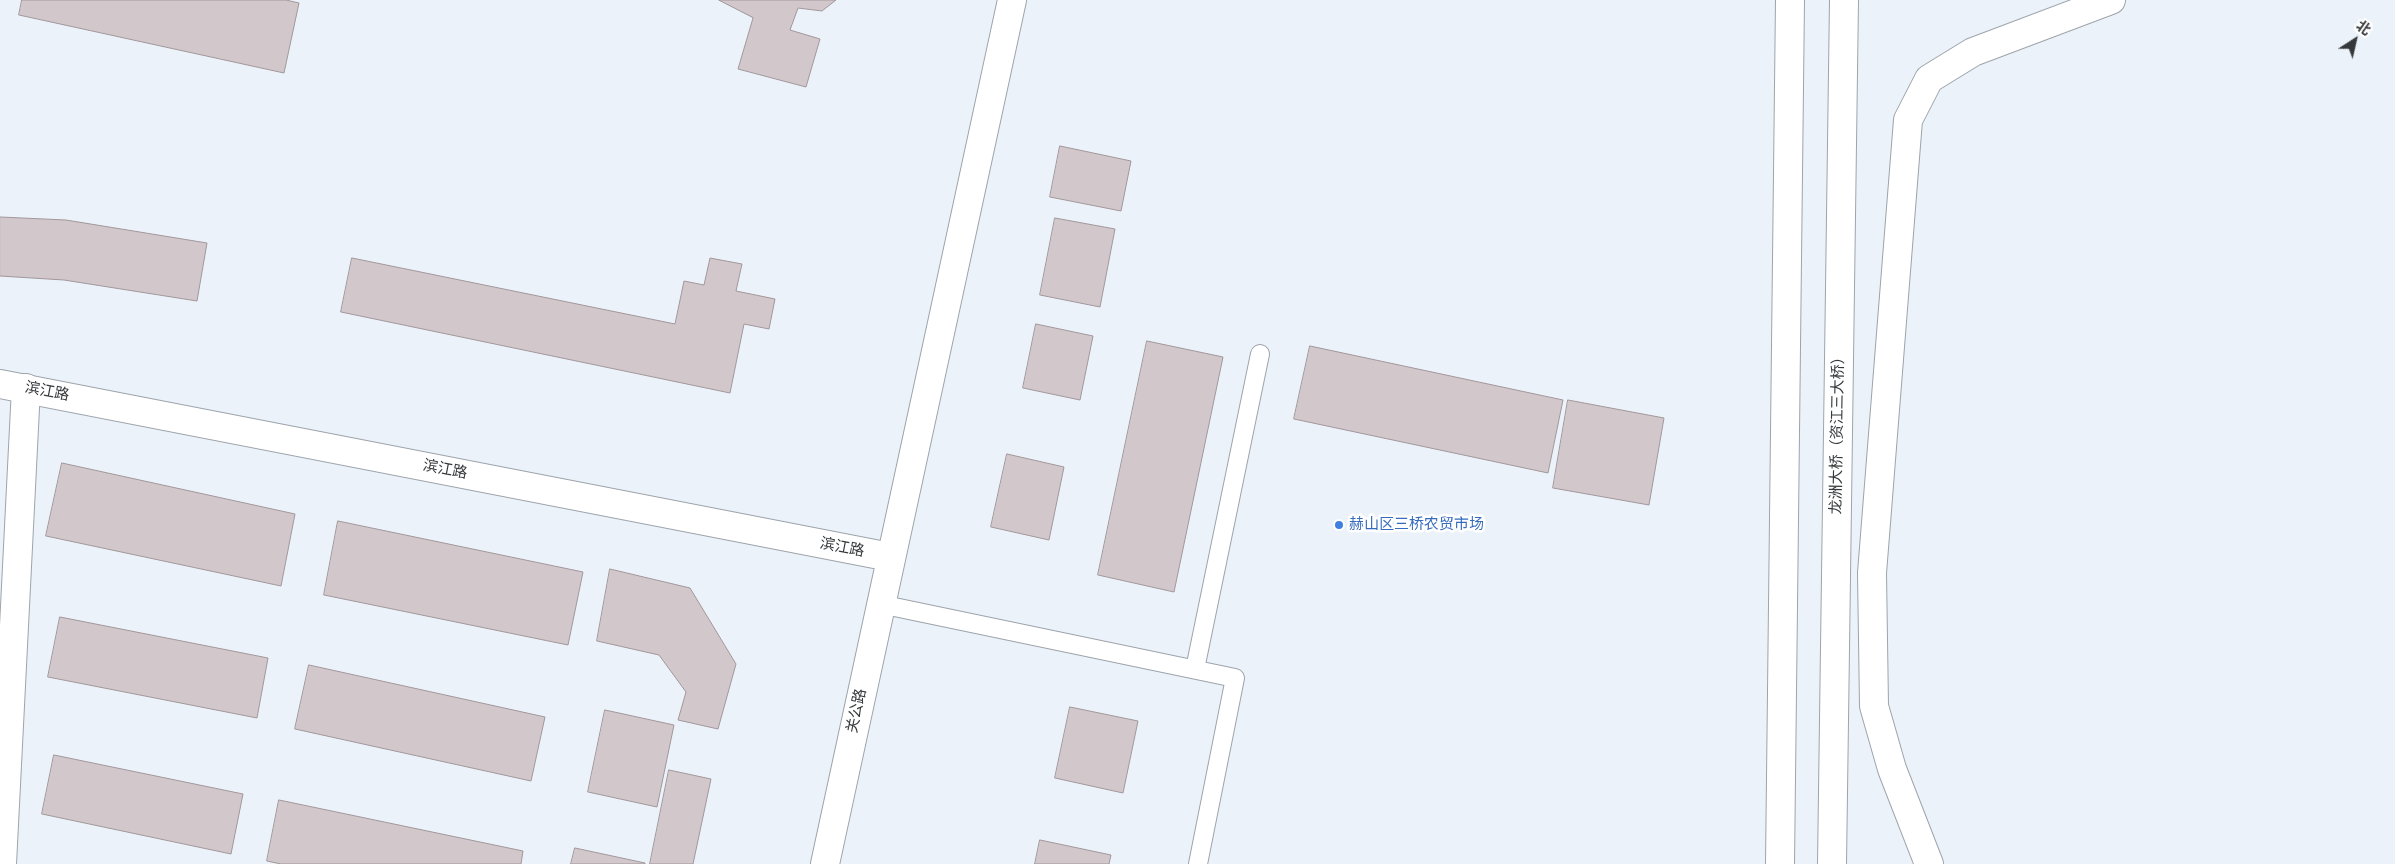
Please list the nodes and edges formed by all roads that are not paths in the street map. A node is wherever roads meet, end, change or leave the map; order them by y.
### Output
1 (1012, 0) edge
2 (1790, 0) edge
3 (1844, 0) edge
4 (2111, 0) edge
5 (1260, 354) dead end
6 (13, 386) edge
7 (890, 557) junction
8 (880, 604) junction
9 (1195, 669) junction
10 (2, 864) edge
11 (825, 864) edge
12 (1198, 864) edge
13 (1780, 864) edge
14 (1832, 864) edge
15 (1929, 864) edge

1 - 7 main road, 关公路
2 - 13 main road
3 - 14 main road, 龙洲大桥（资江三大桥）
4 - 15 main road
5 - 9 lane
6 - 7 main road, 滨江路
6 - 10 main road
7 - 8 main road, 关公路
8 - 9 lane
8 - 11 main road, 关公路
9 - 12 lane

